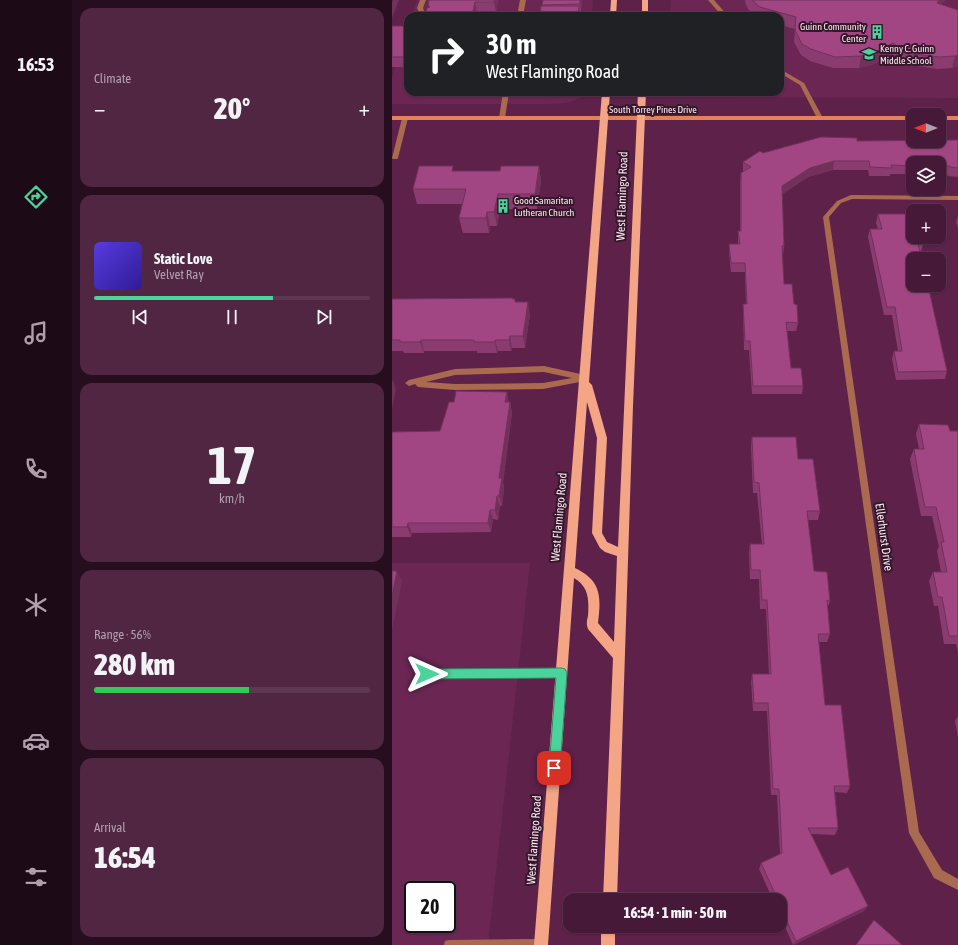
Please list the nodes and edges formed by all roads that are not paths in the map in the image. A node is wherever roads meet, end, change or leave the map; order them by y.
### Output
1 (423, 0) edge
2 (522, 0) edge
3 (614, 0) edge
4 (645, 0) edge
5 (713, 1) edge
6 (422, 12) edge
7 (520, 12) edge
8 (613, 12) edge
9 (644, 12) edge
10 (722, 12) edge
11 (784, 73) edge
12 (505, 96) edge
13 (606, 96) edge
14 (642, 96) edge
15 (392, 118) edge
16 (405, 118) junction
17 (502, 118) junction
18 (604, 118) junction
19 (640, 118) junction
20 (820, 118) junction
21 (906, 118) edge
22 (946, 118) edge
23 (958, 118) edge
24 (394, 158) dead end
25 (958, 198) edge
26 (585, 378) junction
27 (622, 552) junction
28 (570, 571) junction
29 (619, 656) junction
30 (562, 673) junction
31 (427, 674) dead end
32 (958, 885) edge
33 (610, 893) edge
34 (608, 933) edge
35 (541, 944) edge
36 (449, 945) edge
37 (608, 945) edge

1 - 6 street
2 - 7 street
3 - 8 main road
4 - 9 main road
5 - 10 street
11 - 20 street
12 - 17 street
13 - 18 main road, West Flamingo Road
14 - 19 main road, West Flamingo Road
15 - 16 main road, South Torrey Pines Drive
16 - 17 main road, South Torrey Pines Drive
16 - 24 street
17 - 18 main road, South Torrey Pines Drive
18 - 19 main road, South Torrey Pines Drive
18 - 26 main road, West Flamingo Road
19 - 20 main road, South Torrey Pines Drive
19 - 27 main road, West Flamingo Road
20 - 21 main road, South Torrey Pines Drive
22 - 23 main road
25 - 32 street, Ellerhurst Drive
26 - 26 street
26 - 27 main road
26 - 28 main road, West Flamingo Road
27 - 29 main road, West Flamingo Road
28 - 29 main road
28 - 30 main road, West Flamingo Road
29 - 33 main road, West Flamingo Road
30 - 31 street
30 - 35 main road, West Flamingo Road
34 - 37 main road
35 - 36 street

